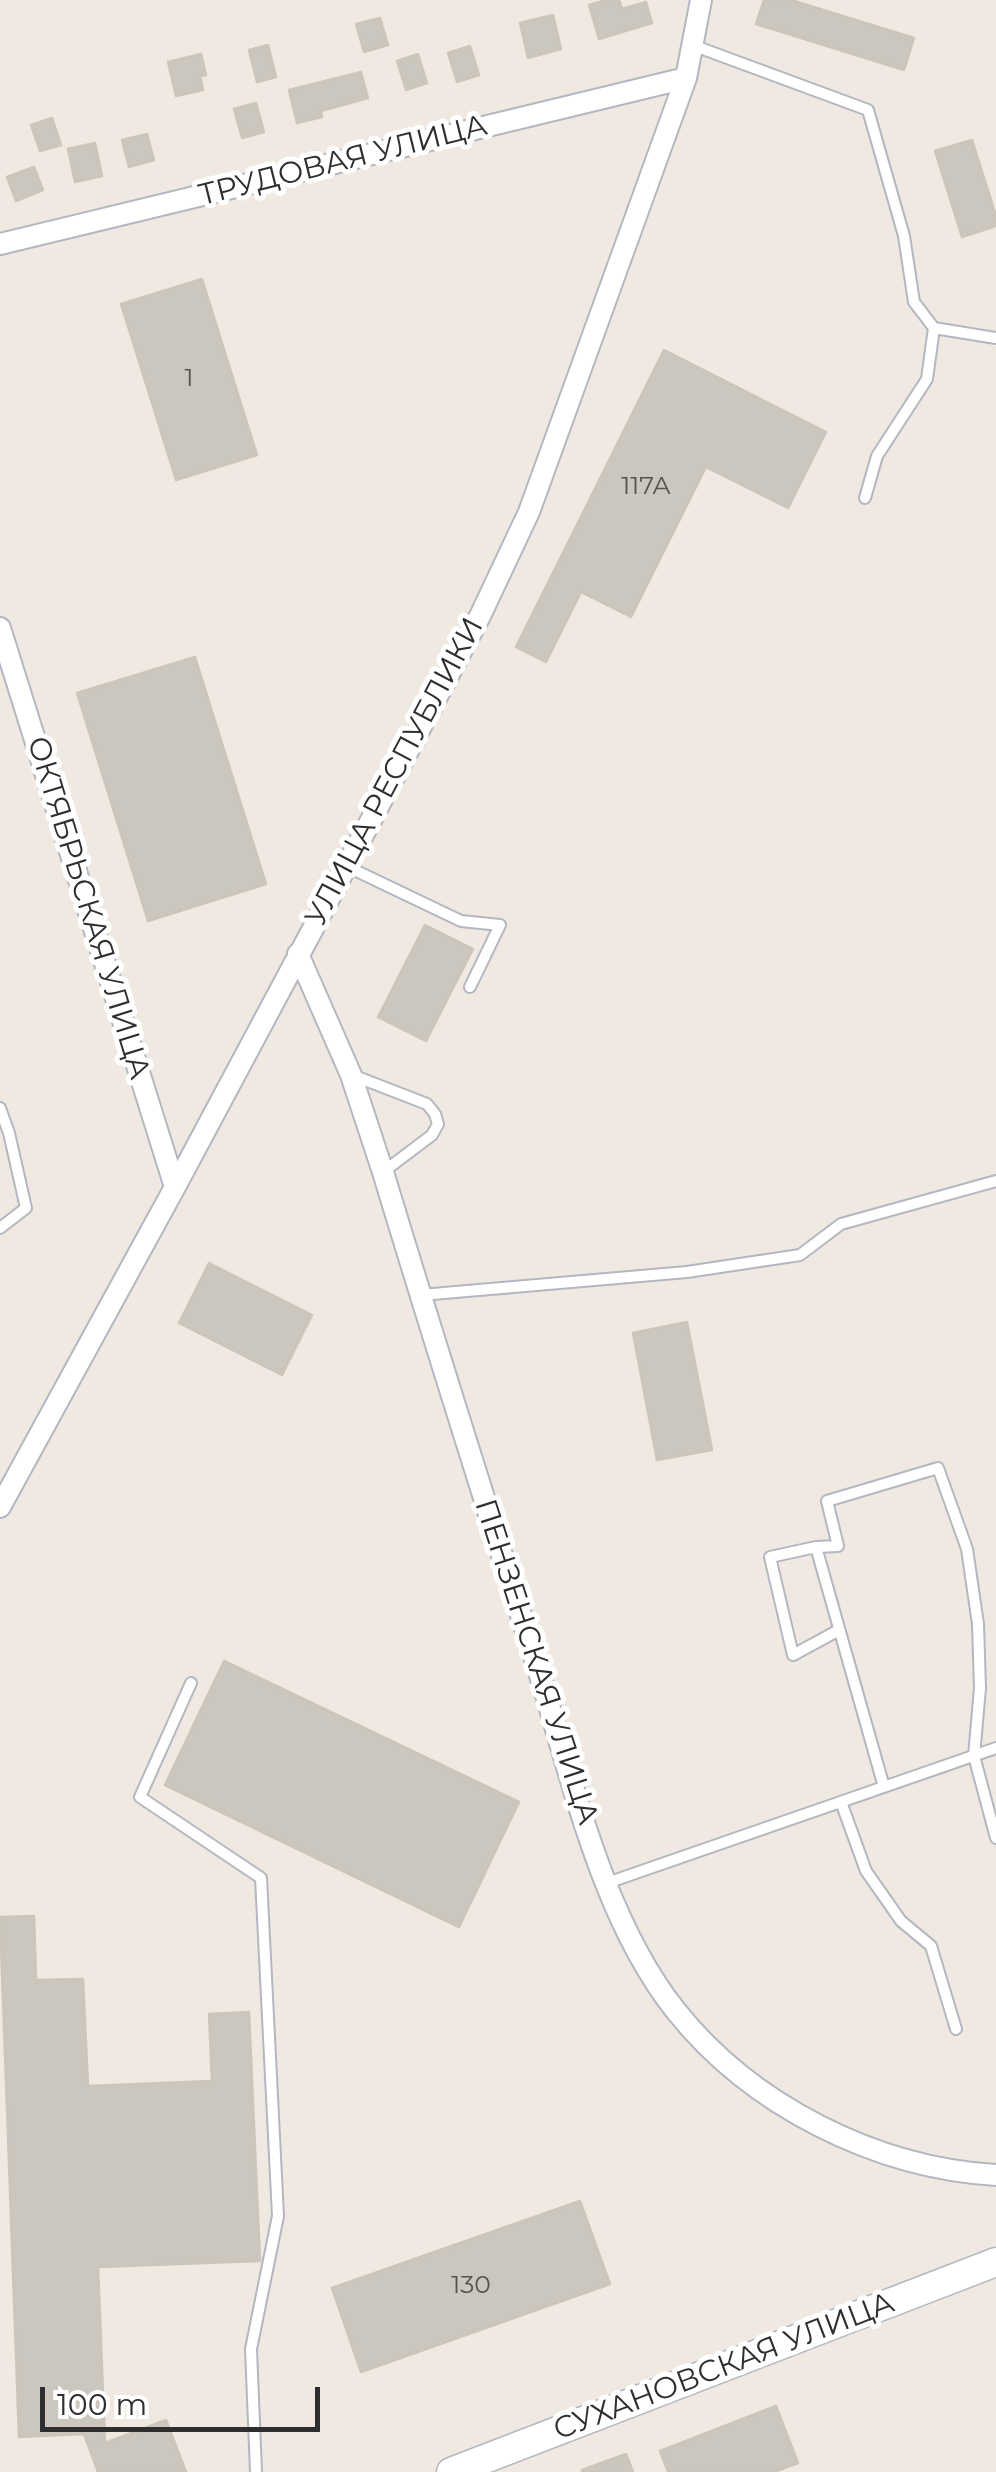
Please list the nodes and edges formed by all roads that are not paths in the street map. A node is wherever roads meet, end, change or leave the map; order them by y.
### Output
1 (701, 0) edge
2 (692, 45) junction
3 (686, 78) junction
4 (0, 244) edge
5 (934, 328) junction
6 (996, 338) edge
7 (865, 498) dead end
8 (0, 628) edge
9 (8, 684) edge
10 (345, 865) junction
11 (298, 954) junction
12 (470, 987) dead end
13 (351, 1075) junction
14 (0, 1108) edge
15 (384, 1172) junction
16 (996, 1181) edge
17 (175, 1187) junction
18 (0, 1228) edge
19 (420, 1295) junction
20 (0, 1507) edge
21 (816, 1546) junction
22 (840, 1630) junction
23 (191, 1683) dead end
24 (996, 1748) edge
25 (974, 1756) junction
26 (884, 1787) junction
27 (840, 1802) junction
28 (996, 1838) edge
29 (608, 1883) junction
30 (956, 2028) dead end
31 (996, 2176) edge
32 (996, 2262) edge
33 (256, 2472) edge
34 (451, 2472) edge

1 - 2 street, УЛИЦА РЕСПУБЛИКИ
2 - 3 street, УЛИЦА РЕСПУБЛИКИ
2 - 5 lane
3 - 4 street, ТРУДОВАЯ УЛИЦА
3 - 10 street, УЛИЦА РЕСПУБЛИКИ
5 - 6 lane
5 - 7 lane
8 - 9 street, ОКТЯБРЬСКАЯ УЛИЦА
9 - 17 street, ОКТЯБРЬСКАЯ УЛИЦА
10 - 11 street, УЛИЦА РЕСПУБЛИКИ
10 - 12 lane
11 - 13 street, ПЕНЗЕНСКАЯ УЛИЦА
11 - 17 street, УЛИЦА РЕСПУБЛИКИ
13 - 15 street, ПЕНЗЕНСКАЯ УЛИЦА
13 - 15 lane
14 - 18 lane
15 - 19 street, ПЕНЗЕНСКАЯ УЛИЦА
16 - 19 lane
17 - 20 street, УЛИЦА РЕСПУБЛИКИ
19 - 29 street, ПЕНЗЕНСКАЯ УЛИЦА
21 - 22 lane
21 - 22 lane
21 - 25 lane
22 - 26 lane
23 - 33 lane
24 - 25 lane
25 - 26 lane
25 - 28 lane
26 - 27 lane
27 - 29 lane
27 - 30 lane
29 - 31 street, ПЕНЗЕНСКАЯ УЛИЦА
32 - 34 street, СУХАНОВСКАЯ УЛИЦА

